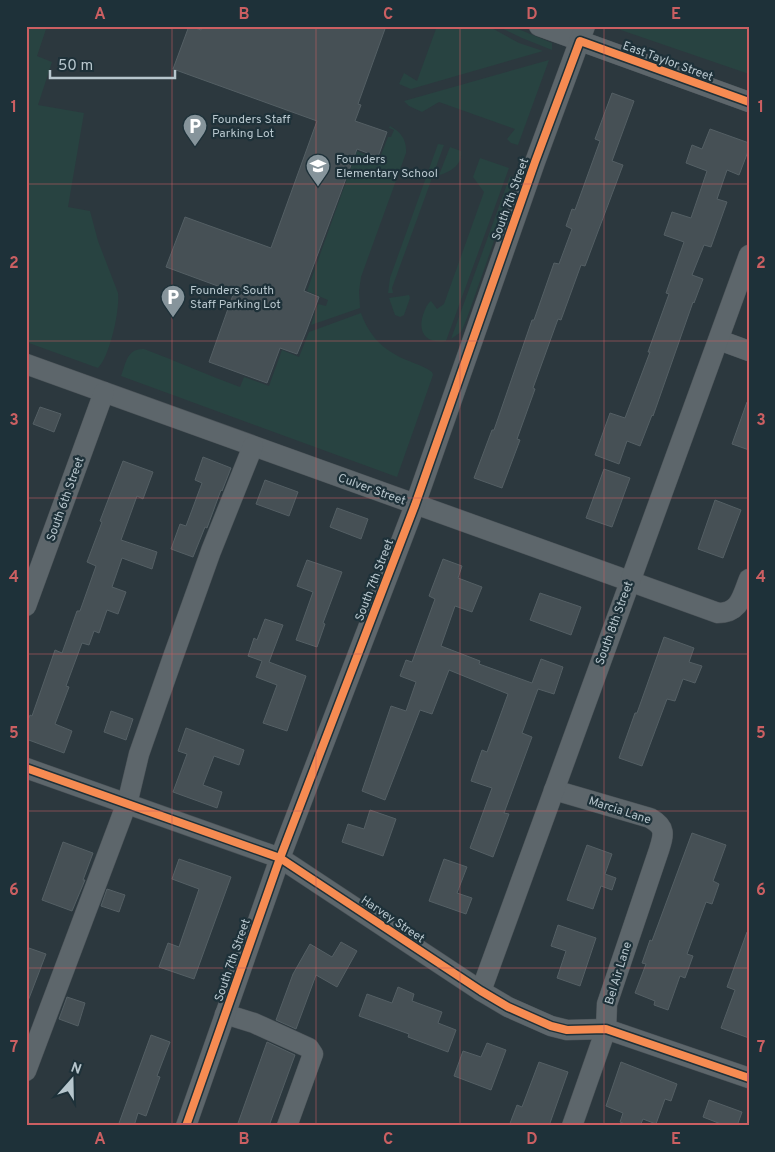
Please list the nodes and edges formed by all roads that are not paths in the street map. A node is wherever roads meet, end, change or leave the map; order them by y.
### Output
1 (539, 26) edge
2 (583, 34) edge
3 (749, 102) edge
4 (749, 255) edge
5 (719, 340) junction
6 (749, 351) edge
7 (26, 364) edge
8 (104, 392) junction
9 (253, 446) junction
10 (415, 505) junction
11 (749, 579) edge
12 (630, 580) junction
13 (26, 606) edge
14 (26, 768) edge
15 (554, 790) junction
16 (127, 803) junction
17 (659, 850) joint
18 (280, 858) junction
19 (481, 991) junction
20 (225, 1014) junction
21 (606, 1029) junction
22 (26, 1070) edge
23 (749, 1078) edge
24 (186, 1126) edge
25 (287, 1126) edge
26 (572, 1126) edge

1 - 2 street, East Taylor Street
2 - 3 street, East Taylor Street
2 - 10 street, South 7th Street
4 - 5 street, South 8th Street
5 - 6 street
5 - 12 street, South 8th Street
7 - 8 street, Culver Street
8 - 9 street, Culver Street
8 - 13 street, South 6th Street
9 - 10 street, Culver Street
9 - 16 street
10 - 12 street, Culver Street
10 - 18 street, South 7th Street
11 - 12 street, Culver Street
12 - 15 street, South 8th Street
14 - 16 street, Harvey Street
15 - 17 street, Marcia Lane
15 - 19 street, South 8th Street
16 - 18 street, Harvey Street
16 - 22 street
17 - 21 street, Bel Air Lane
18 - 19 street, Harvey Street
18 - 20 street, South 7th Street
19 - 21 street, Harvey Street
20 - 24 street, South 7th Street
20 - 25 street
21 - 23 street, Harvey Street
21 - 26 street, Bel Air Lane

